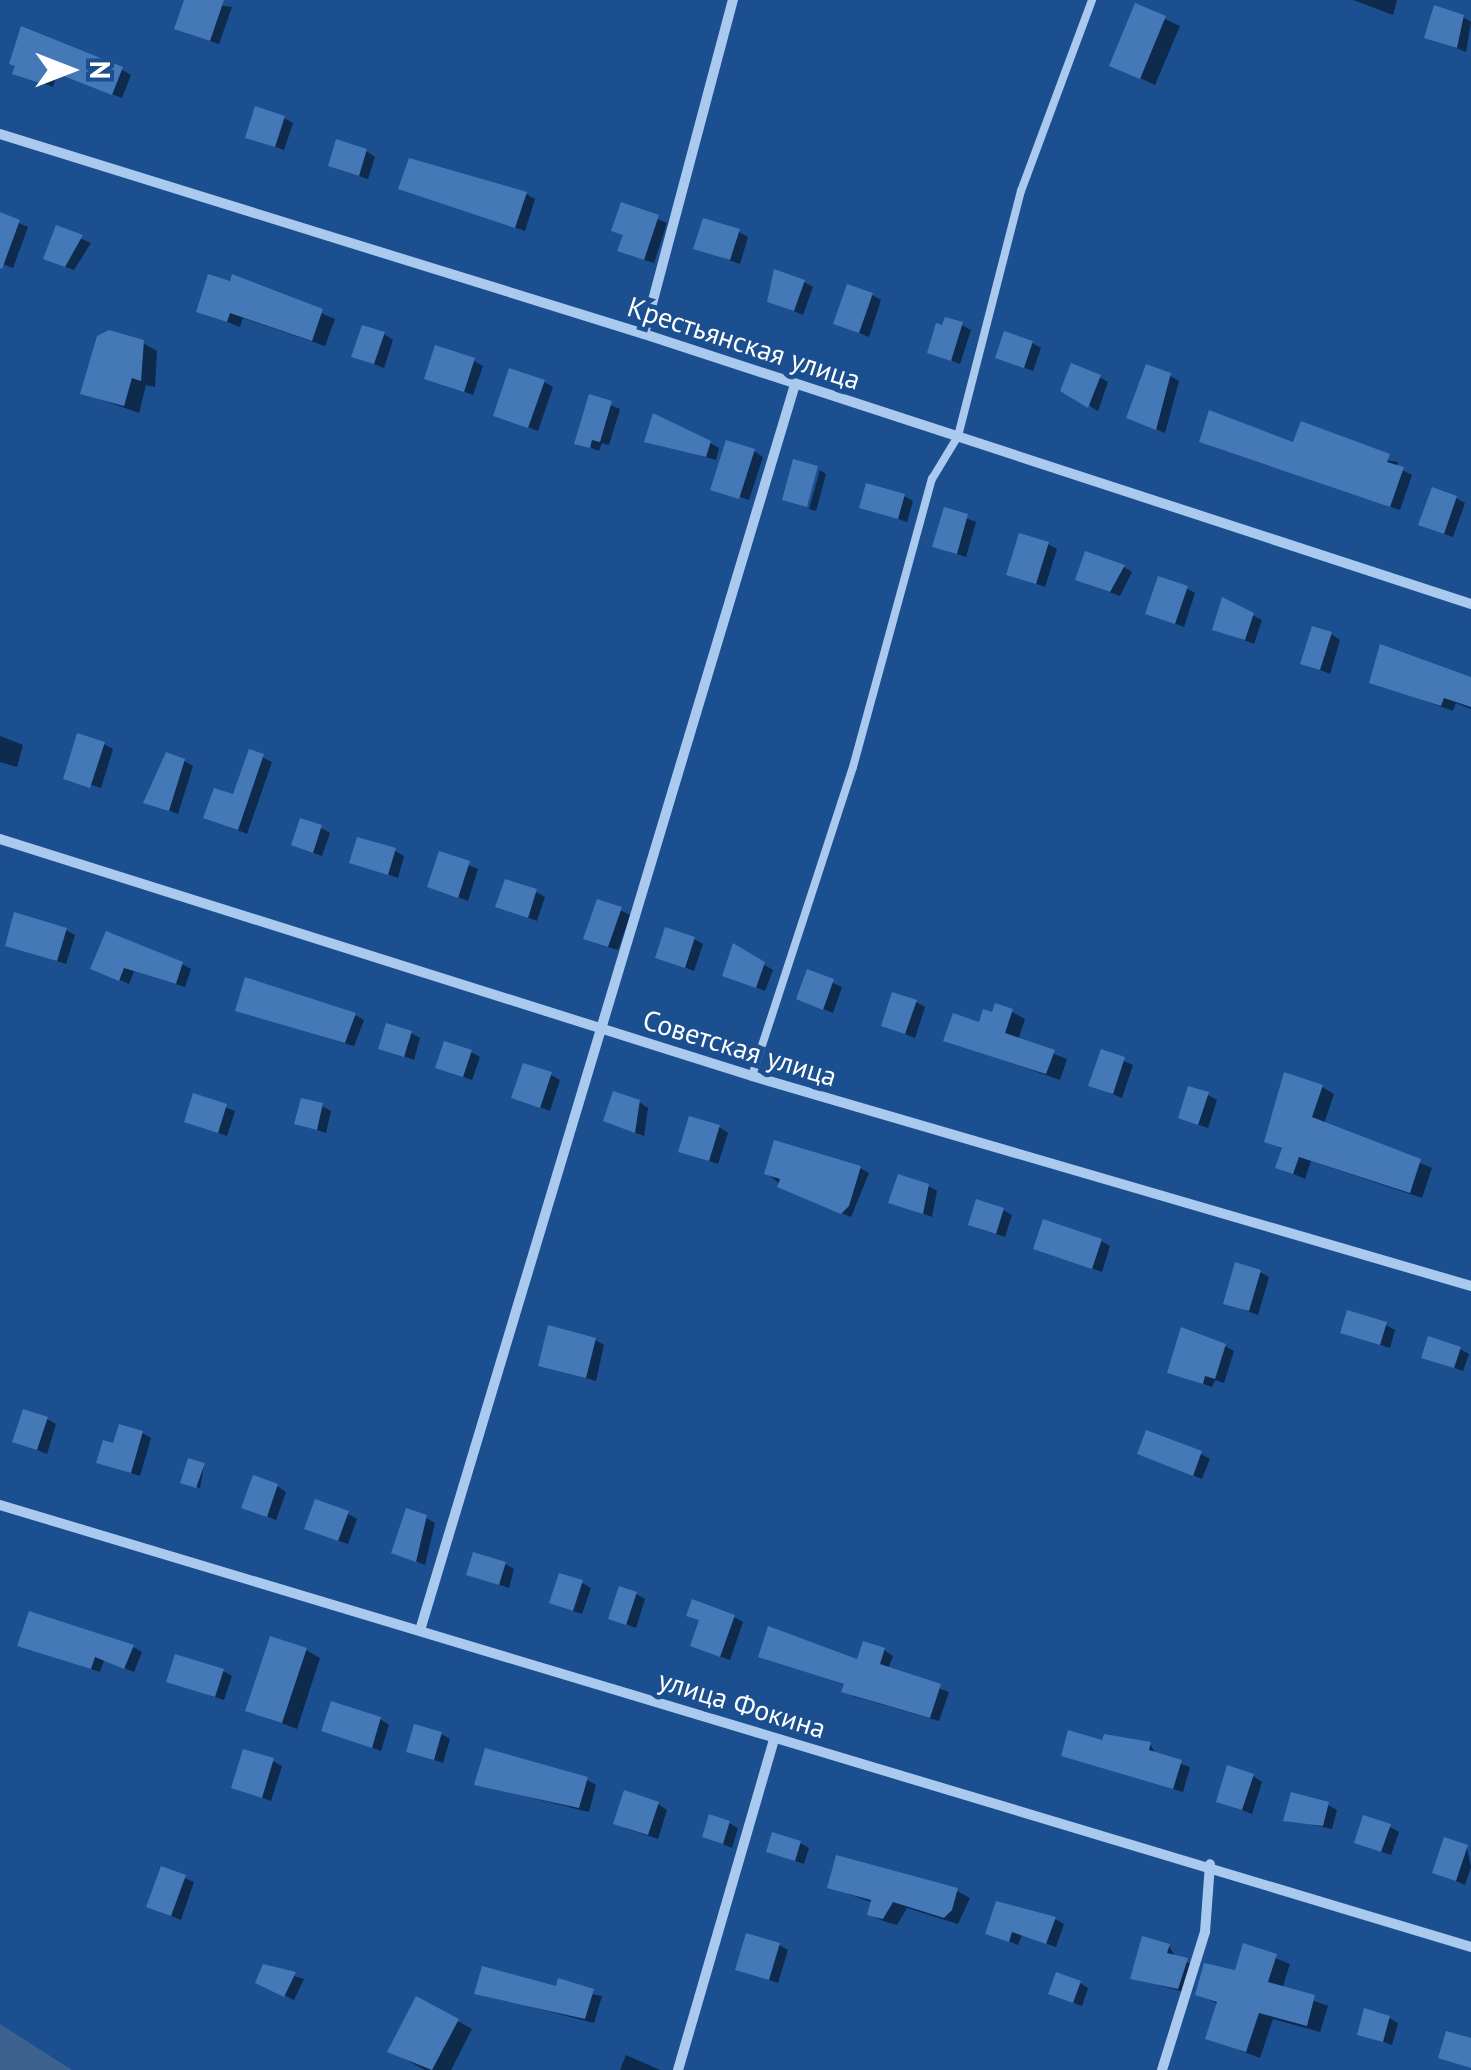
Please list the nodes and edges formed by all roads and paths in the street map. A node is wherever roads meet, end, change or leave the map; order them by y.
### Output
1 (733, 0) edge
2 (1092, 0) edge
3 (0, 134) edge
4 (644, 334) junction
5 (795, 384) junction
6 (958, 436) junction
7 (1471, 604) edge
8 (0, 839) edge
9 (605, 1030) junction
10 (752, 1076) junction
11 (1471, 1286) edge
12 (0, 1504) edge
13 (421, 1627) junction
14 (774, 1738) junction
15 (1210, 1864) junction
16 (1471, 1947) edge
17 (678, 2070) edge
18 (1162, 2070) edge

1 - 4 street
2 - 6 lane
3 - 4 street, Крестьянская улица
4 - 5 street, Крестьянская улица
5 - 6 street, Крестьянская улица
5 - 9 street
6 - 7 street, Крестьянская улица
6 - 10 lane
8 - 9 street, Советская улица
9 - 10 street, Советская улица
9 - 13 street
10 - 11 street, Советская улица
12 - 13 street, улица Фокина
13 - 14 street, улица Фокина
14 - 15 street, улица Фокина
14 - 17 street
15 - 16 street, улица Фокина
15 - 18 street

